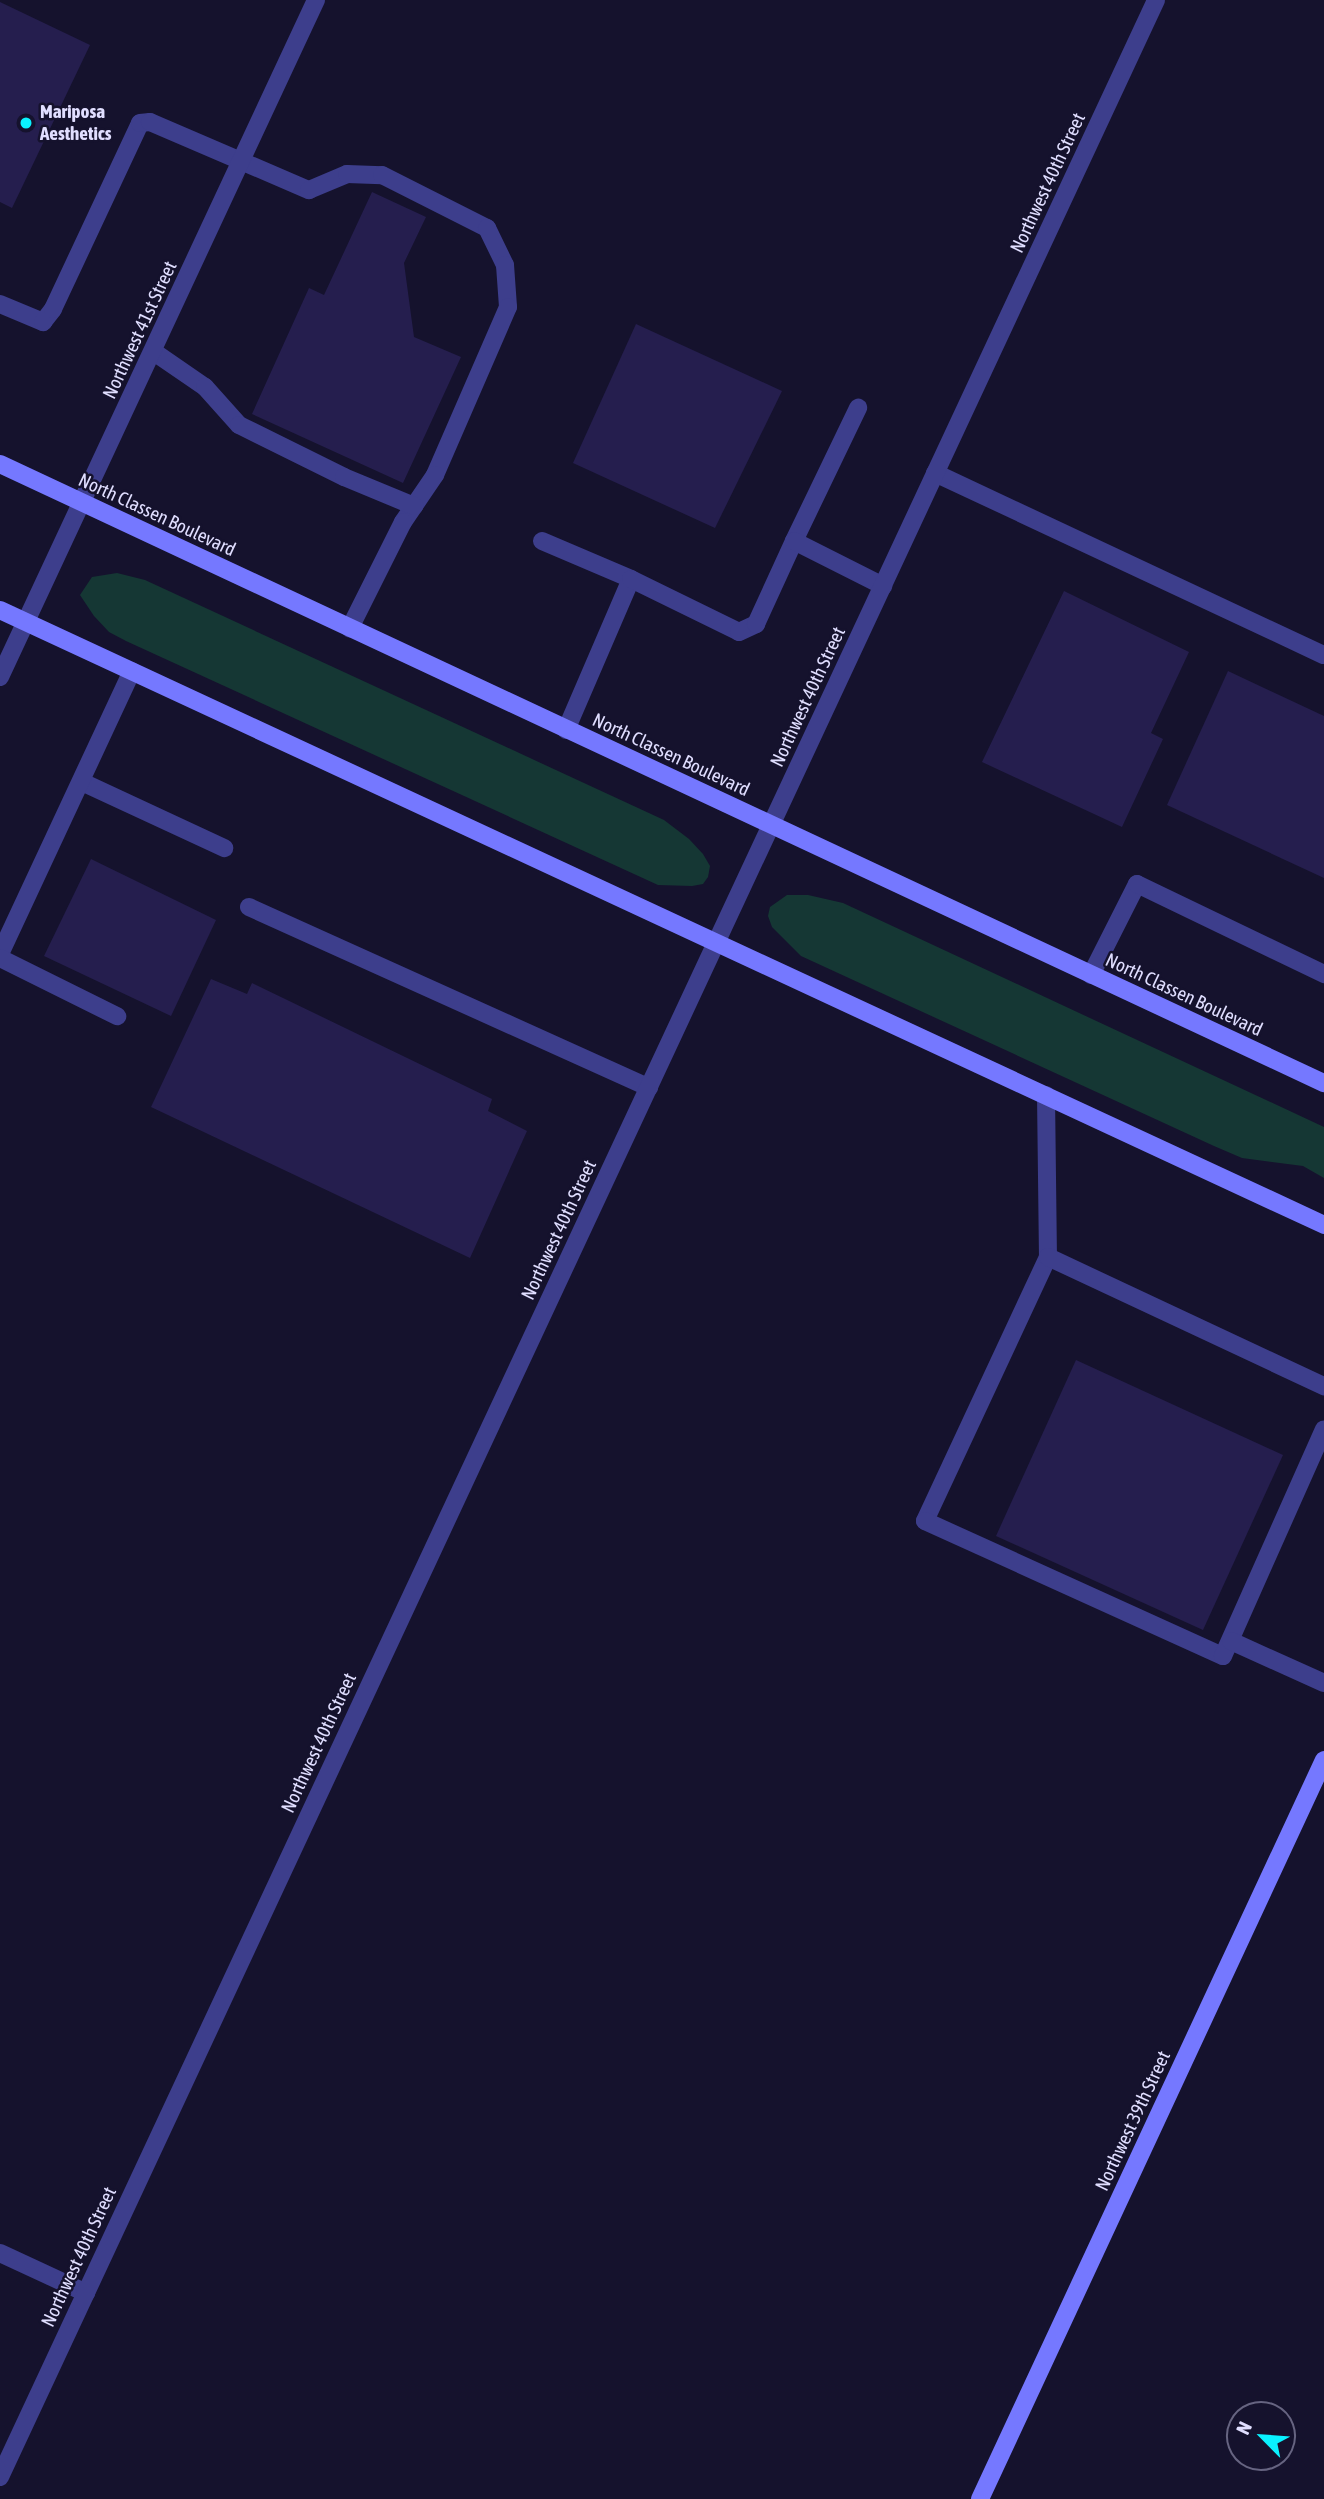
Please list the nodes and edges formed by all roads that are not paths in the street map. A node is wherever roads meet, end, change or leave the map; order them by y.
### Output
1 (316, 0) edge
2 (1156, 0) edge
3 (241, 163) junction
4 (0, 304) edge
5 (153, 352) junction
6 (858, 408) dead end
7 (0, 464) edge
8 (935, 473) junction
9 (82, 503) junction
10 (414, 506) junction
11 (542, 541) dead end
12 (794, 541) junction
13 (631, 579) junction
14 (883, 586) junction
15 (0, 610) edge
16 (26, 622) junction
17 (350, 628) junction
18 (1324, 655) edge
19 (132, 671) junction
20 (0, 677) edge
21 (566, 730) junction
22 (82, 782) junction
23 (771, 825) junction
24 (224, 848) dead end
25 (249, 907) dead end
26 (717, 942) junction
27 (0, 956) edge
28 (1324, 974) edge
29 (1091, 975) junction
30 (117, 1016) dead end
31 (1324, 1083) edge
32 (649, 1088) junction
33 (1046, 1095) junction
34 (1324, 1225) edge
35 (1048, 1257) junction
36 (1324, 1385) edge
37 (1324, 1429) edge
38 (1231, 1641) junction
39 (1324, 1683) edge
40 (1324, 1760) edge
41 (0, 2253) edge
42 (86, 2293) junction
43 (0, 2477) edge
44 (979, 2499) edge

1 - 3 street, Northwest 41st Street
2 - 8 street, Northwest 40th Street
3 - 4 street
3 - 5 street, Northwest 41st Street
3 - 10 street
5 - 9 street, Northwest 41st Street
5 - 10 street
6 - 12 street
7 - 9 main road, North Classen Boulevard
8 - 14 street, Northwest 40th Street
8 - 18 street
9 - 16 street, Northwest 41st Street
9 - 17 main road, North Classen Boulevard
10 - 17 street
11 - 13 street
12 - 13 street
12 - 14 street
13 - 21 street
14 - 23 street, Northwest 40th Street
15 - 16 main road
16 - 19 main road
16 - 20 street, Northwest 41st Street
17 - 21 main road, North Classen Boulevard
19 - 22 street
19 - 26 main road
21 - 23 main road, North Classen Boulevard
22 - 24 street
22 - 27 street
23 - 26 street, Northwest 40th Street
23 - 29 main road, North Classen Boulevard
25 - 32 street
26 - 32 street, Northwest 40th Street
26 - 33 main road
27 - 30 street
28 - 29 street
29 - 31 main road, North Classen Boulevard
32 - 42 street, Northwest 40th Street
33 - 34 main road
33 - 35 street
35 - 36 street
35 - 38 street
37 - 38 street
38 - 39 street
40 - 44 main road, Northwest 39th Street
41 - 42 street
42 - 43 street, Northwest 40th Street

